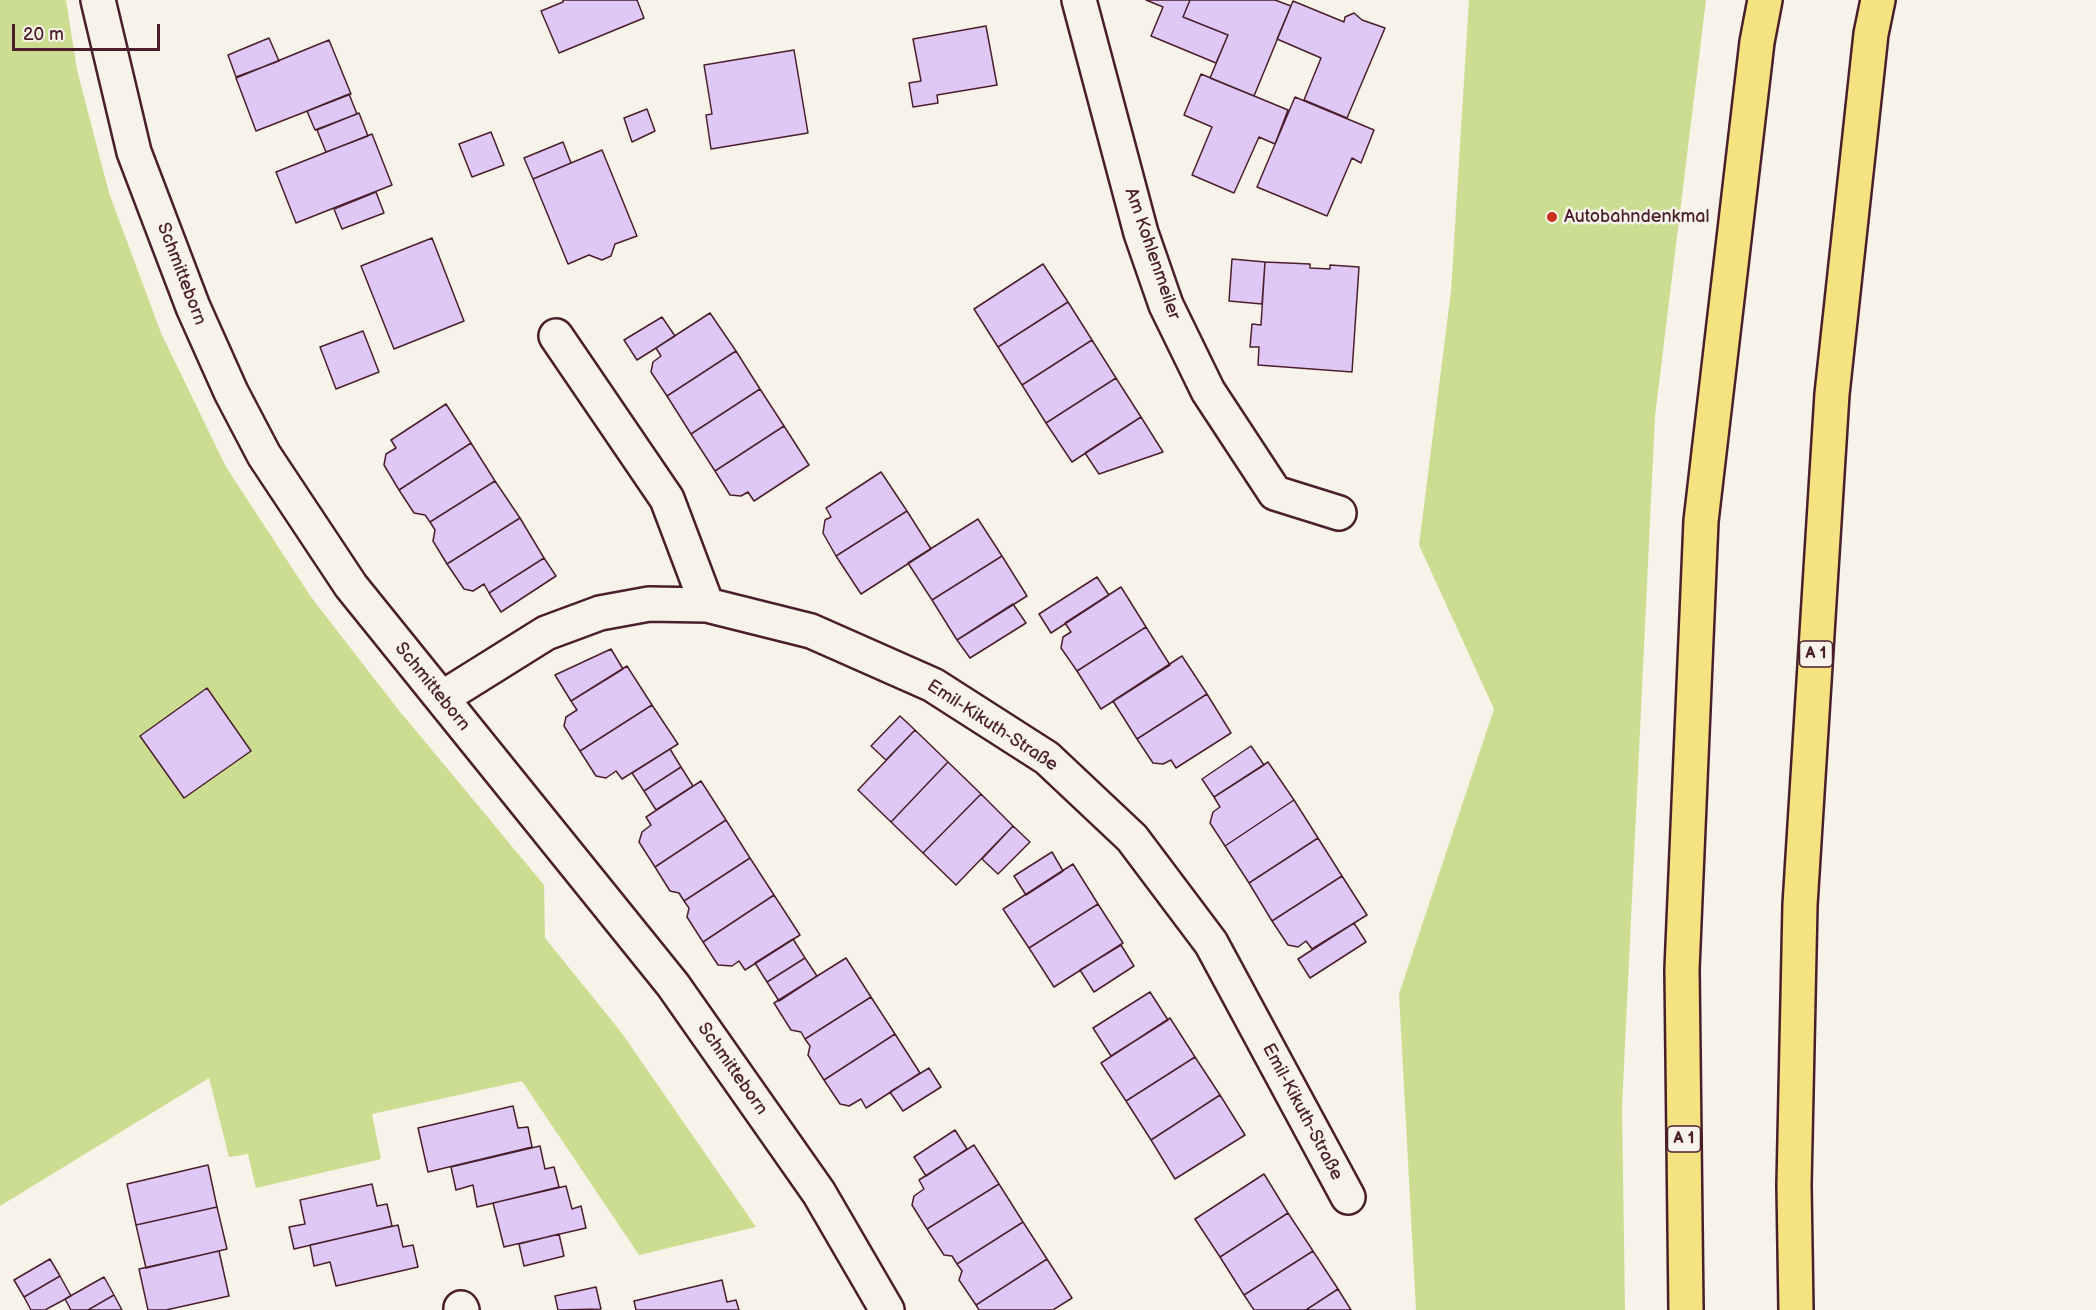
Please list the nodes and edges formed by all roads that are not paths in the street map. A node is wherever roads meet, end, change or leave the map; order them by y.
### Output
1 (98, 0) edge
2 (1078, 0) edge
3 (1758, 0) edge
4 (1765, 0) edge
5 (1878, 0) edge
6 (1757, 42) junction
7 (555, 336) dead end
8 (1339, 513) dead end
9 (707, 605) junction
10 (442, 698) junction
11 (1348, 1197) dead end
12 (887, 1310) edge
13 (1686, 1310) edge
14 (1796, 1310) edge

1 - 10 street, Schmitteborn
2 - 8 street, Am Kohlenmeiler
3 - 6 highway
4 - 6 highway, A 1
5 - 14 highway, A 1
6 - 13 highway, A 1
7 - 9 street
9 - 10 street, Emil-Kikuth-Straße
9 - 11 street, Emil-Kikuth-Straße
10 - 12 street, Schmitteborn

